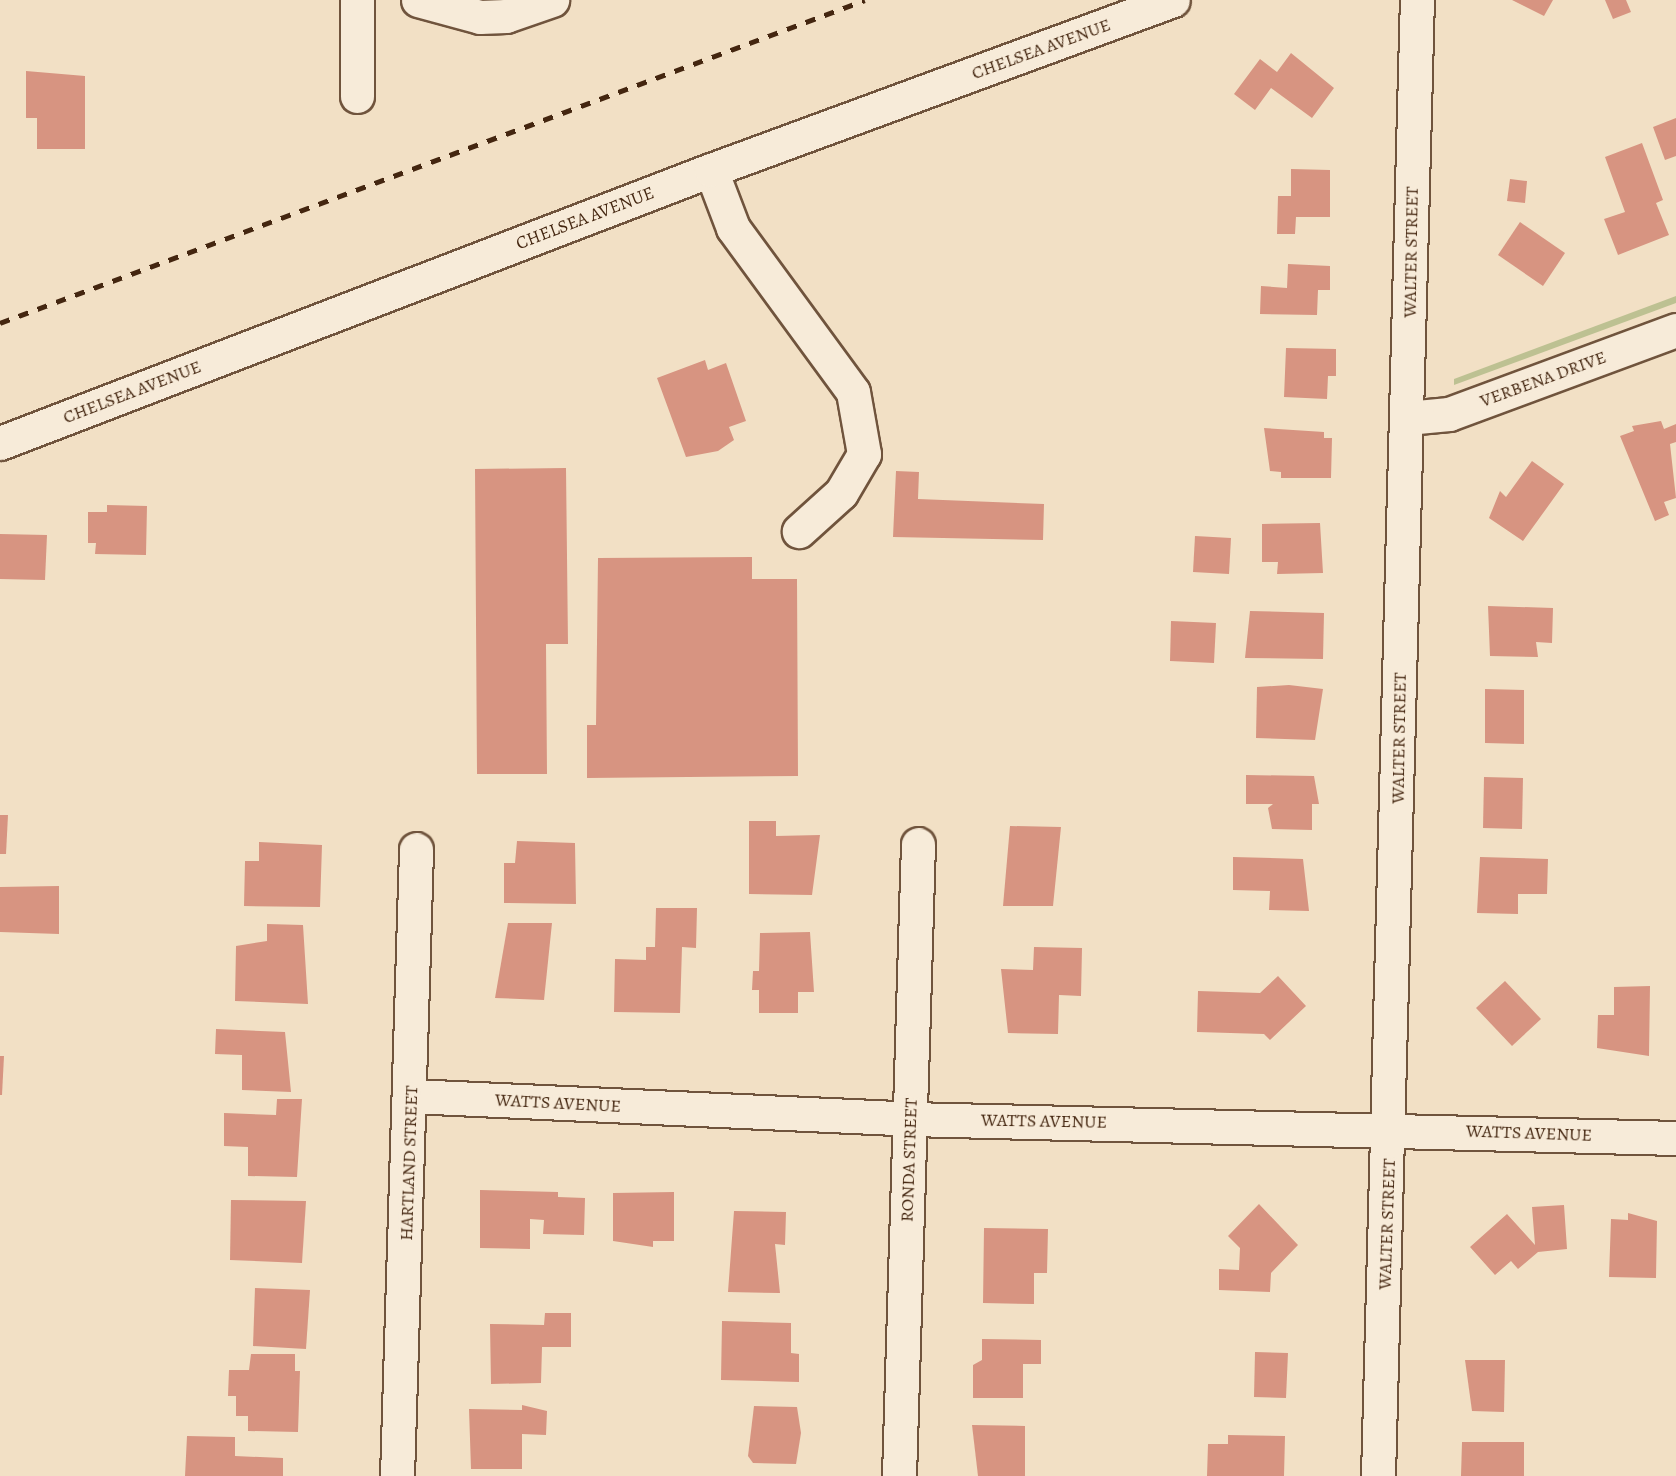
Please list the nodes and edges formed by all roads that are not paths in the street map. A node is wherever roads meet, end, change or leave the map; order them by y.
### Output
1 (357, 0) edge
2 (418, 0) edge
3 (552, 0) edge
4 (1173, 0) edge
5 (1418, 0) edge
6 (357, 96) dead end
7 (711, 170) junction
8 (1676, 330) edge
9 (1407, 418) junction
10 (0, 443) edge
11 (799, 531) dead end
12 (918, 844) dead end
13 (416, 849) dead end
14 (411, 1096) junction
15 (910, 1119) junction
16 (1390, 1128) junction
17 (1676, 1138) edge
18 (397, 1476) edge
19 (899, 1476) edge
20 (1378, 1476) edge

1 - 6 street
2 - 3 street
4 - 7 street, CHELSEA AVENUE
5 - 9 street, WALTER STREET
7 - 10 street, CHELSEA AVENUE
7 - 11 street
8 - 9 street, VERBENA DRIVE
9 - 16 street, WALTER STREET
12 - 15 street, RONDA STREET
13 - 14 street, HARTLAND STREET
14 - 15 street, WATTS AVENUE
14 - 18 street, HARTLAND STREET
15 - 16 street, WATTS AVENUE
15 - 19 street, RONDA STREET
16 - 17 street, WATTS AVENUE
16 - 20 street, WALTER STREET

